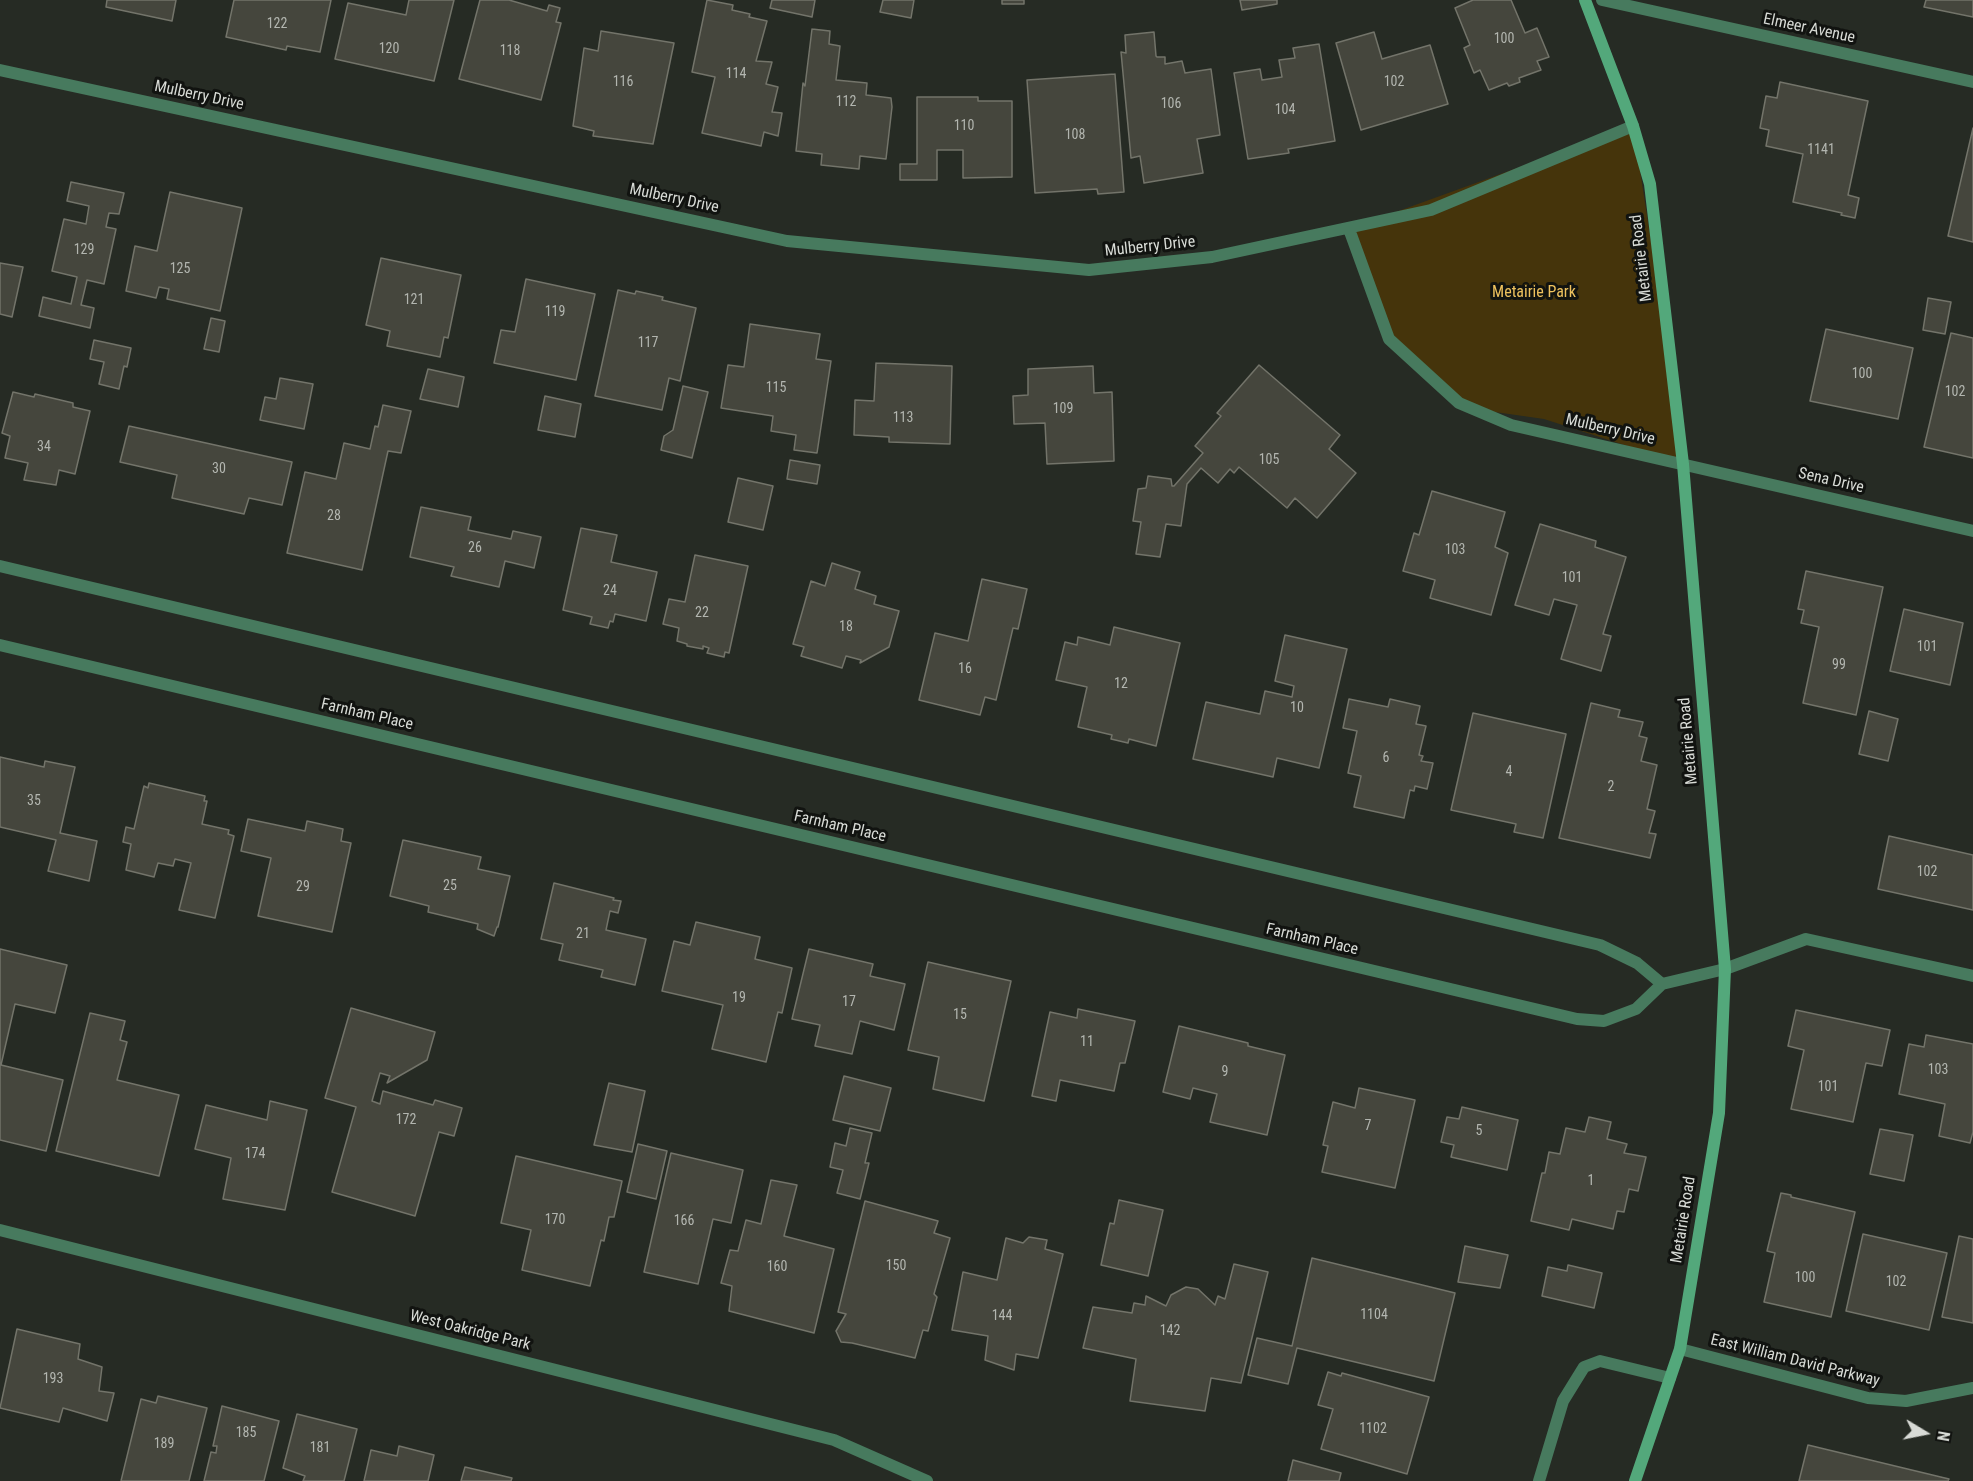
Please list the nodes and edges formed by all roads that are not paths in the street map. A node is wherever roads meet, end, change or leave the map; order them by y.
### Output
1 (1586, 0) edge
2 (1602, 0) edge
3 (0, 70) edge
4 (1973, 82) edge
5 (1633, 126) junction
6 (1349, 229) junction
7 (1683, 464) junction
8 (1973, 531) edge
9 (0, 566) edge
10 (0, 645) edge
11 (1725, 969) junction
12 (1973, 976) edge
13 (1662, 984) junction
14 (0, 1230) edge
15 (1680, 1349) junction
16 (1670, 1378) junction
17 (1973, 1388) edge
18 (927, 1481) edge
19 (1539, 1481) edge
20 (1635, 1481) edge

1 - 5 main road, Metairie Road
2 - 4 street, Elmeer Avenue
3 - 6 street, Mulberry Drive
5 - 6 street, Mulberry Drive
5 - 7 main road, Metairie Road
6 - 7 street, Mulberry Drive
7 - 8 street, Sena Drive
7 - 11 main road, Metairie Road
9 - 13 street
10 - 13 street, Farnham Place
11 - 12 street
11 - 13 street
11 - 15 main road, Metairie Road
14 - 18 street, West Oakridge Park
15 - 16 main road, Metairie Road
15 - 17 street, East William David Parkway
16 - 19 street
16 - 20 main road, Metairie Road

